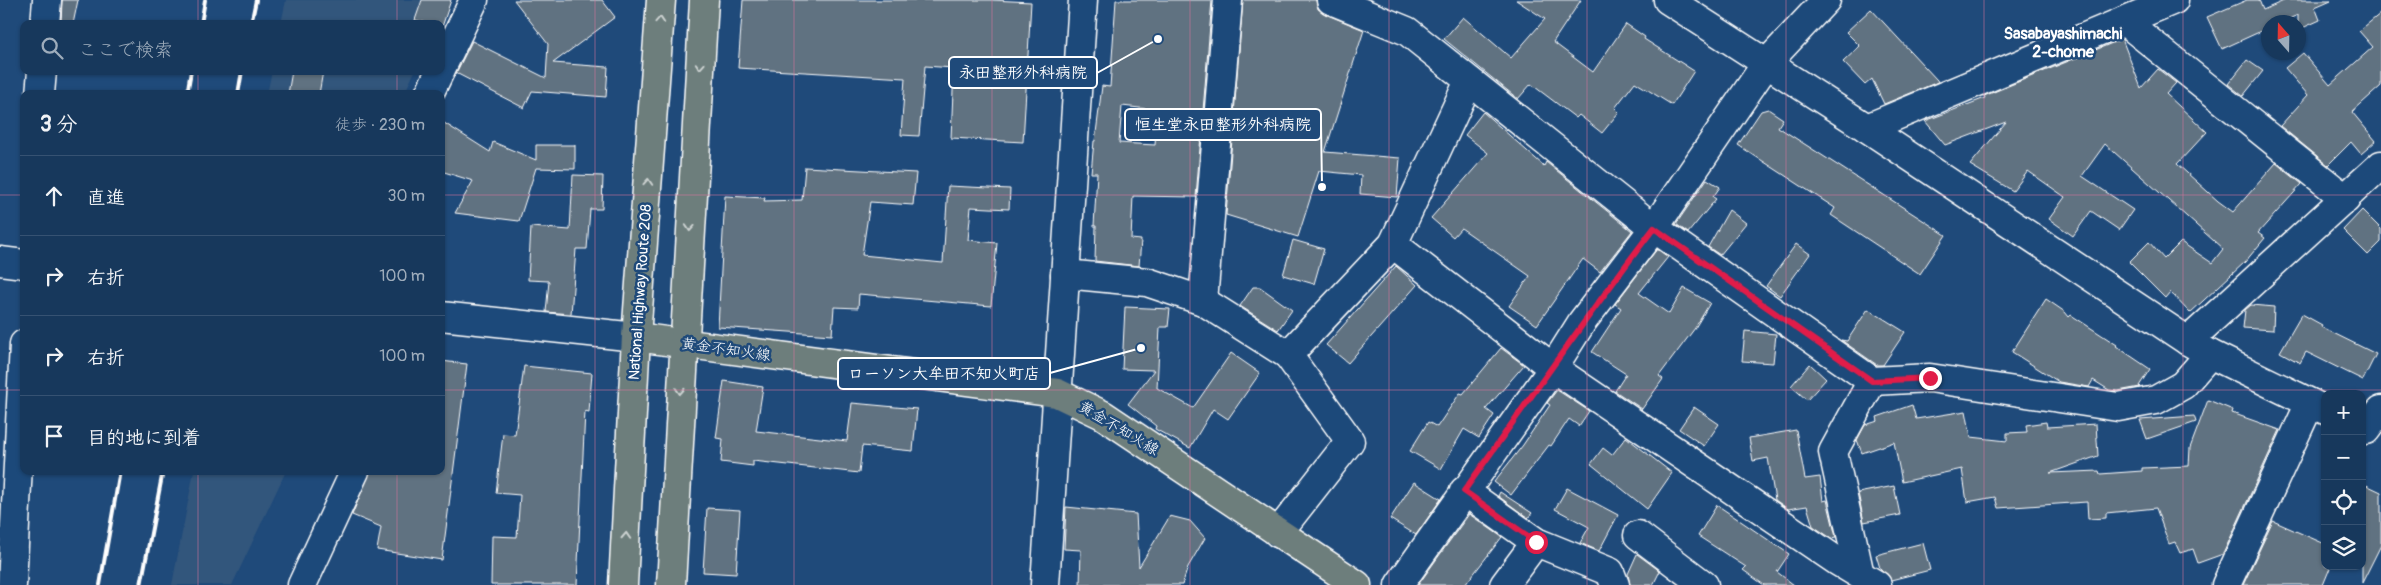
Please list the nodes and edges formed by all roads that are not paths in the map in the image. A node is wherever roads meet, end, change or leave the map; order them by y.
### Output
1 (47, 0) edge
2 (474, 0) edge
3 (661, 0) edge
4 (704, 0) edge
5 (1083, 0) edge
6 (1228, 0) edge
7 (1331, 0) edge
8 (1668, 0) edge
9 (1826, 0) edge
10 (2174, 0) edge
11 (45, 20) edge
12 (2124, 21) junction
13 (445, 62) edge
14 (1766, 64) junction
15 (42, 75) edge
16 (439, 75) edge
17 (1469, 81) junction
18 (40, 90) edge
19 (432, 90) edge
20 (1867, 128) junction
21 (2381, 165) edge
22 (2346, 199) junction
23 (1654, 228) junction
24 (1393, 244) junction
25 (0, 261) edge
26 (20, 264) edge
27 (1065, 274) junction
28 (1203, 301) junction
29 (445, 316) edge
30 (636, 337) junction
31 (683, 343) junction
32 (2199, 347) junction
33 (1288, 355) junction
34 (1553, 368) junction
35 (1872, 381) junction
36 (1057, 393) junction
37 (2318, 406) edge
38 (20, 424) edge
39 (353, 475) edge
40 (1464, 491) junction
41 (1278, 533) junction
42 (1638, 535) dead end
43 (1536, 542) junction
44 (1329, 577) edge
45 (1868, 580) edge
46 (12, 585) edge
47 (302, 585) edge
48 (623, 585) edge
49 (671, 585) edge
50 (1045, 585) edge
51 (1357, 585) edge
52 (1399, 585) edge
53 (1504, 585) edge
54 (1615, 585) edge
55 (1704, 585) edge
56 (2226, 585) edge

1 - 11 street
2 - 13 street
30 -> 3 main road, National Highway Route 208
4 -> 31 main road
5 - 27 street
6 - 28 street
7 - 17 street
8 - 14 street
9 - 14 street
10 - 12 street
12 - 20 street
12 - 22 street
14 - 20 street
14 - 23 street
15 - 18 street
16 - 19 street
17 - 23 street
17 - 24 street
20 - 32 street
21 - 22 street
22 - 32 street
23 - 34 street
23 - 35 street
24 - 33 street
24 - 34 street
25 - 26 street
27 - 28 street
27 - 36 street
28 - 33 street
29 - 30 street
30 - 31 main road, 黄金不知火線
48 -> 30 main road, National Highway Route 208
31 - 36 main road, 黄金不知火線
31 -> 49 main road
32 - 35 street
32 - 37 street
33 - 41 street
34 - 40 street
34 - 45 street
35 - 45 street
36 - 41 main road, 黄金不知火線
36 - 50 street
37 - 56 street
38 - 46 street
39 - 47 street
40 - 43 street
40 - 52 street
41 - 44 main road, 黄金不知火線
42 - 55 street
43 - 53 street
43 - 54 street
44 - 51 main road, 黄金不知火線

